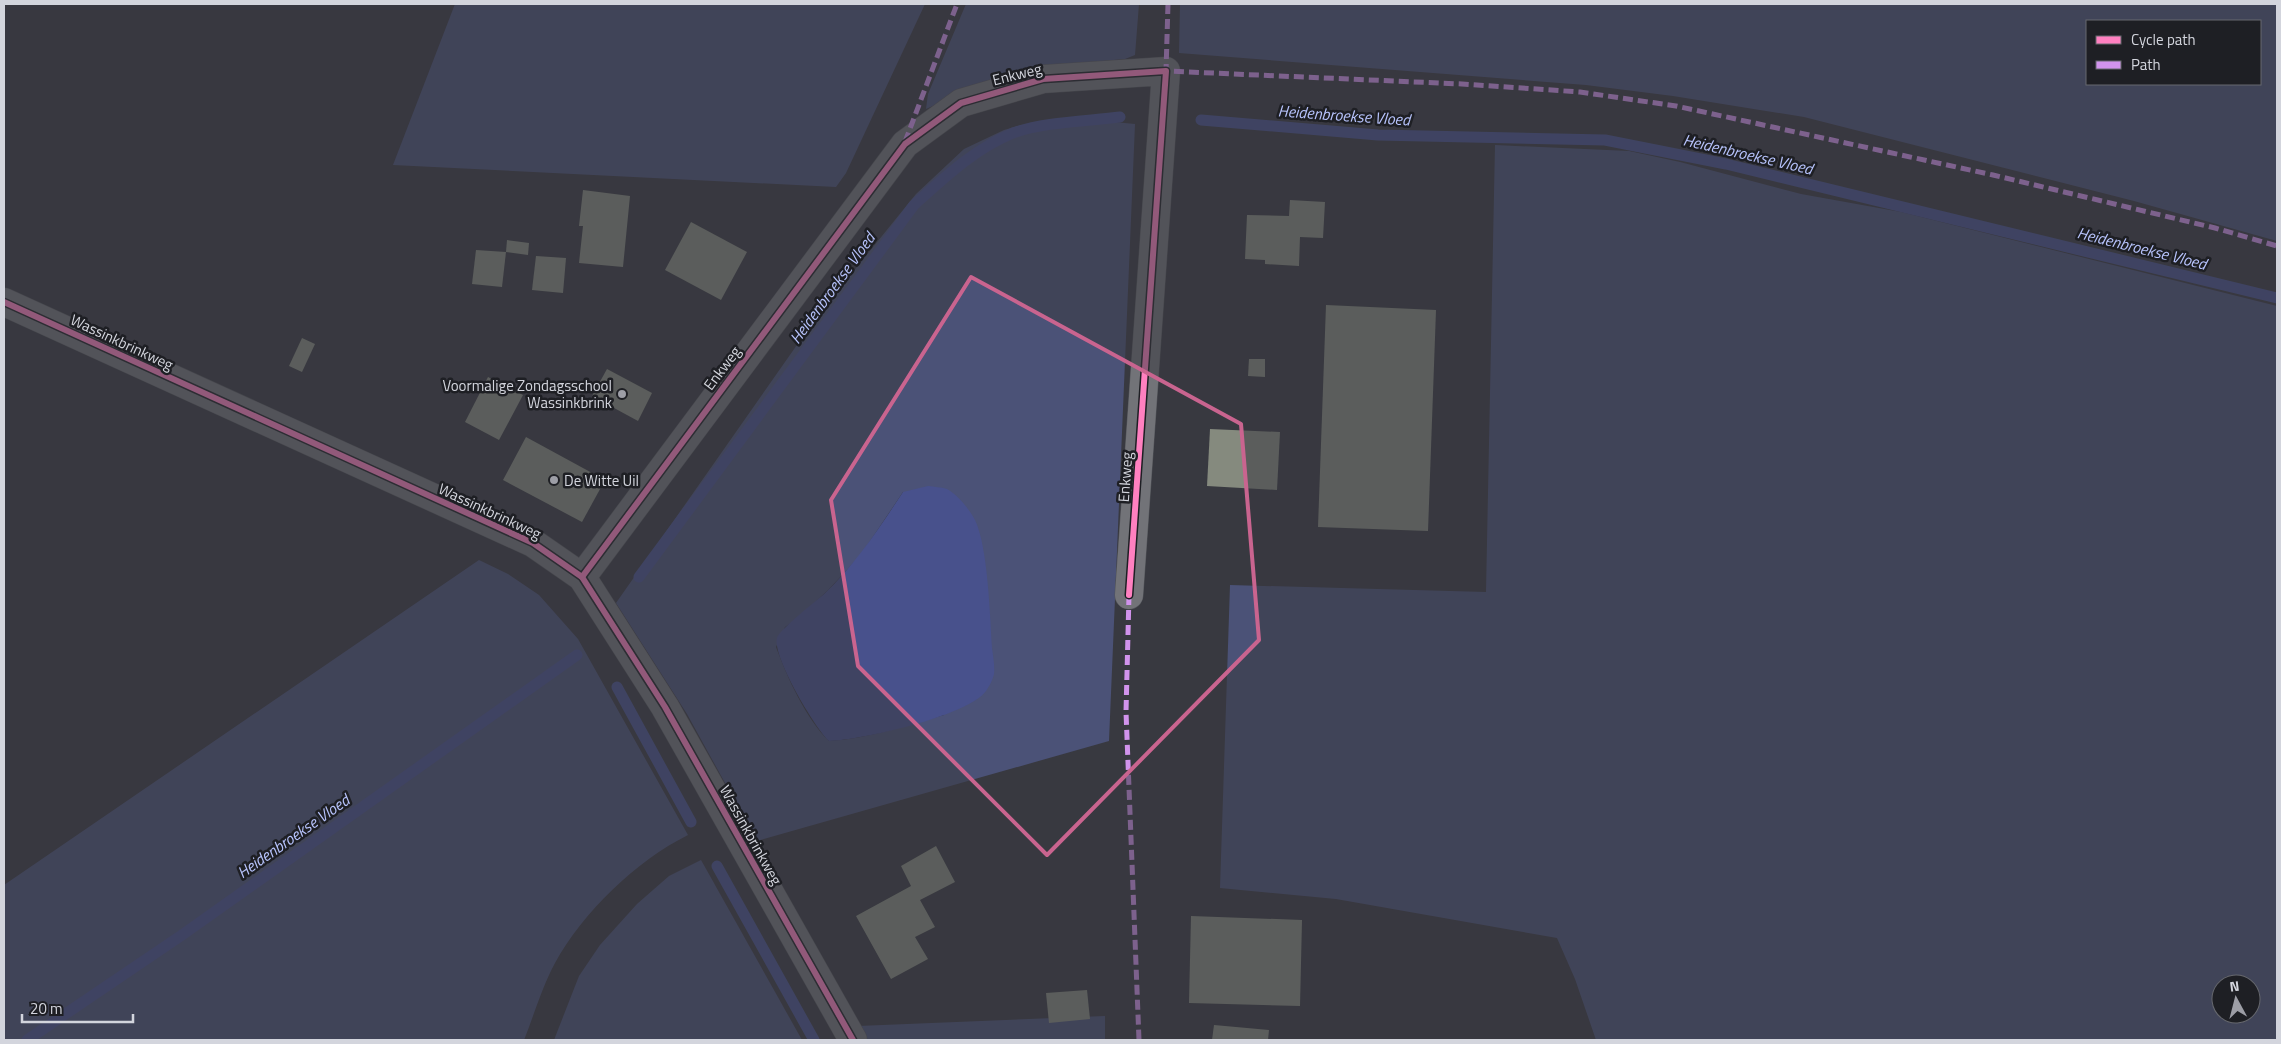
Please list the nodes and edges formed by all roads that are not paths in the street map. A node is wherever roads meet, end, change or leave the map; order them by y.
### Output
1 (4, 302) edge
2 (582, 577) junction
3 (1129, 595) dead end
4 (853, 1040) edge

1 - 2 street, Wassinkbrinkweg
2 - 3 street, Enkweg
2 - 4 street, Wassinkbrinkweg

